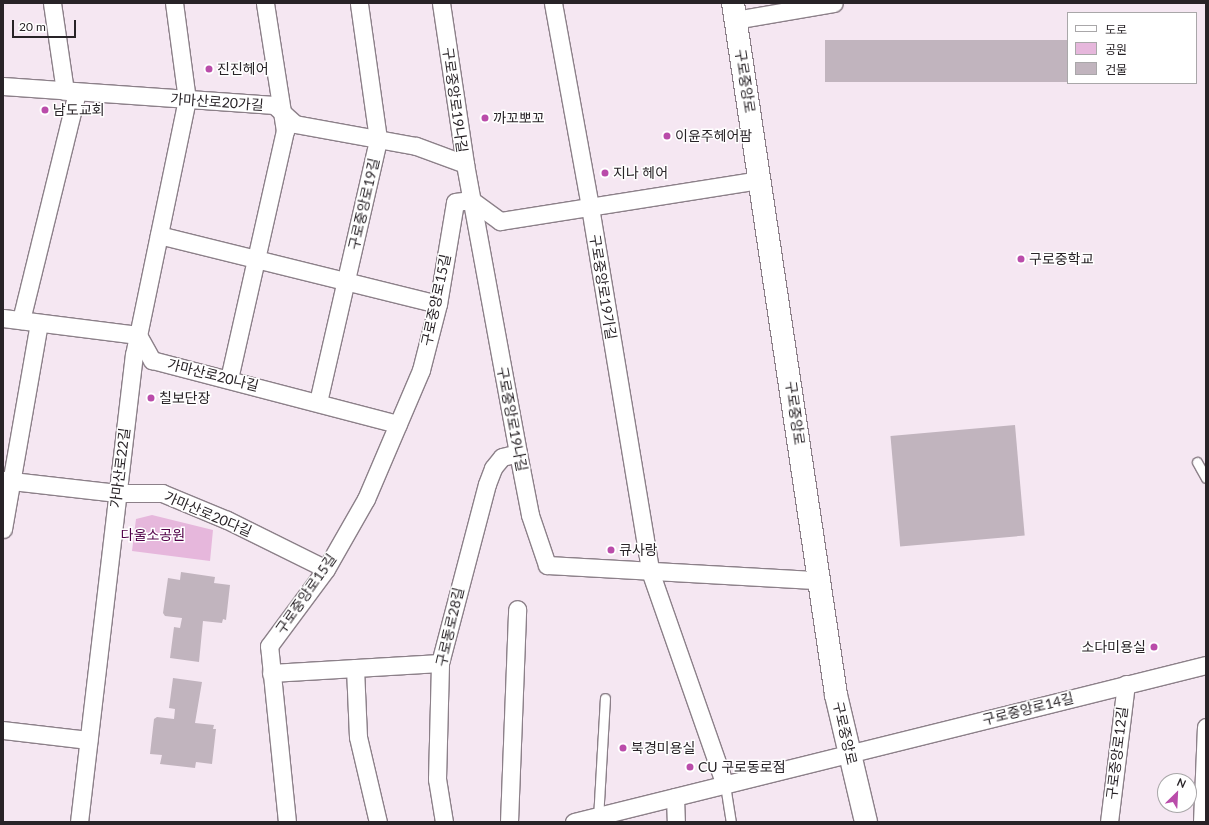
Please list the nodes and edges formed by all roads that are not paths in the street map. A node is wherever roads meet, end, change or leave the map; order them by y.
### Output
1 (52, 3) edge
2 (174, 3) edge
3 (265, 3) edge
4 (359, 3) edge
5 (441, 3) edge
6 (553, 3) edge
7 (834, 3) edge
8 (734, 12) edge
9 (3, 86) edge
10 (71, 91) junction
11 (187, 100) junction
12 (282, 112) junction
13 (378, 139) junction
14 (464, 164) junction
15 (760, 180) junction
16 (471, 200) junction
17 (590, 207) junction
18 (159, 235) junction
19 (256, 260) junction
20 (346, 281) junction
21 (438, 304) junction
22 (3, 318) edge
23 (21, 320) junction
24 (39, 323) junction
25 (138, 335) junction
26 (229, 379) junction
27 (318, 402) junction
28 (398, 424) junction
29 (518, 453) junction
30 (1197, 462) dead end
31 (1206, 478) edge
32 (7, 480) edge
33 (117, 493) junction
34 (3, 529) edge
35 (326, 569) junction
36 (650, 571) junction
37 (820, 580) junction
38 (517, 609) dead end
39 (440, 663) junction
40 (1206, 665) edge
41 (355, 668) junction
42 (272, 673) junction
43 (1126, 684) junction
44 (605, 698) dead end
45 (1206, 727) edge
46 (3, 730) edge
47 (88, 740) junction
48 (850, 753) junction
49 (725, 785) junction
50 (675, 797) junction
51 (598, 819) edge
52 (79, 822) edge
53 (287, 822) edge
54 (378, 822) edge
55 (444, 822) edge
56 (509, 822) edge
57 (574, 822) edge
58 (676, 822) edge
59 (731, 822) edge
60 (866, 822) edge
61 (1109, 822) edge
62 (1202, 822) edge

1 - 10 street
2 - 11 street, 가마산로22길
3 - 12 street
4 - 13 street, 구로중앙로19길
5 - 14 street, 구로중앙로19나길
6 - 17 street, 구로중앙로19가길
7 - 8 street
8 - 15 street, 구로중앙로
9 - 10 street, 가마산로20가길
10 - 11 street, 가마산로20가길
10 - 23 street
11 - 12 street, 가마산로20가길
11 - 18 street, 가마산로22길
12 - 13 street, 가마산로20가길
12 - 19 street
13 - 14 street, 가마산로20가길
13 - 20 street, 구로중앙로19길
14 - 16 street, 구로중앙로19나길
15 - 17 street
15 - 37 street, 구로중앙로
16 - 17 street
16 - 21 street, 구로중앙로15길
16 - 29 street, 구로중앙로19나길
17 - 36 street, 구로중앙로19가길
18 - 19 street
18 - 25 street, 가마산로22길
19 - 20 street
19 - 26 street
20 - 21 street
20 - 27 street, 구로중앙로19길
21 - 28 street, 구로중앙로15길
22 - 23 street
23 - 24 street
24 - 25 street
24 - 32 street
25 - 26 street, 가마산로20나길
25 - 33 street, 가마산로22길
26 - 27 street, 가마산로20나길
27 - 28 street, 가마산로20나길
28 - 35 street, 구로중앙로15길
29 - 36 street, 구로중앙로19나길
29 - 39 street, 구로동로28길
30 - 31 lane
32 - 33 street, 가마산로20다길
32 - 34 street
33 - 35 street, 가마산로20다길
33 - 47 street, 가마산로22길
35 - 42 street, 구로중앙로15길
36 - 37 street, 구로중앙로19나길
36 - 49 street
37 - 48 street, 구로중앙로
38 - 56 street
39 - 41 street
39 - 55 street, 구로동로28길
40 - 43 street, 구로중앙로14길
41 - 42 street
41 - 54 street
42 - 53 street, 구로중앙로15길
43 - 48 street, 구로중앙로14길
43 - 61 street, 구로중앙로12길
44 - 51 lane
45 - 62 street
46 - 47 street
47 - 52 street, 가마산로22길
48 - 49 street
48 - 60 street, 구로중앙로
49 - 50 street
49 - 59 lane
50 - 51 street
50 - 58 street
51 - 57 street

